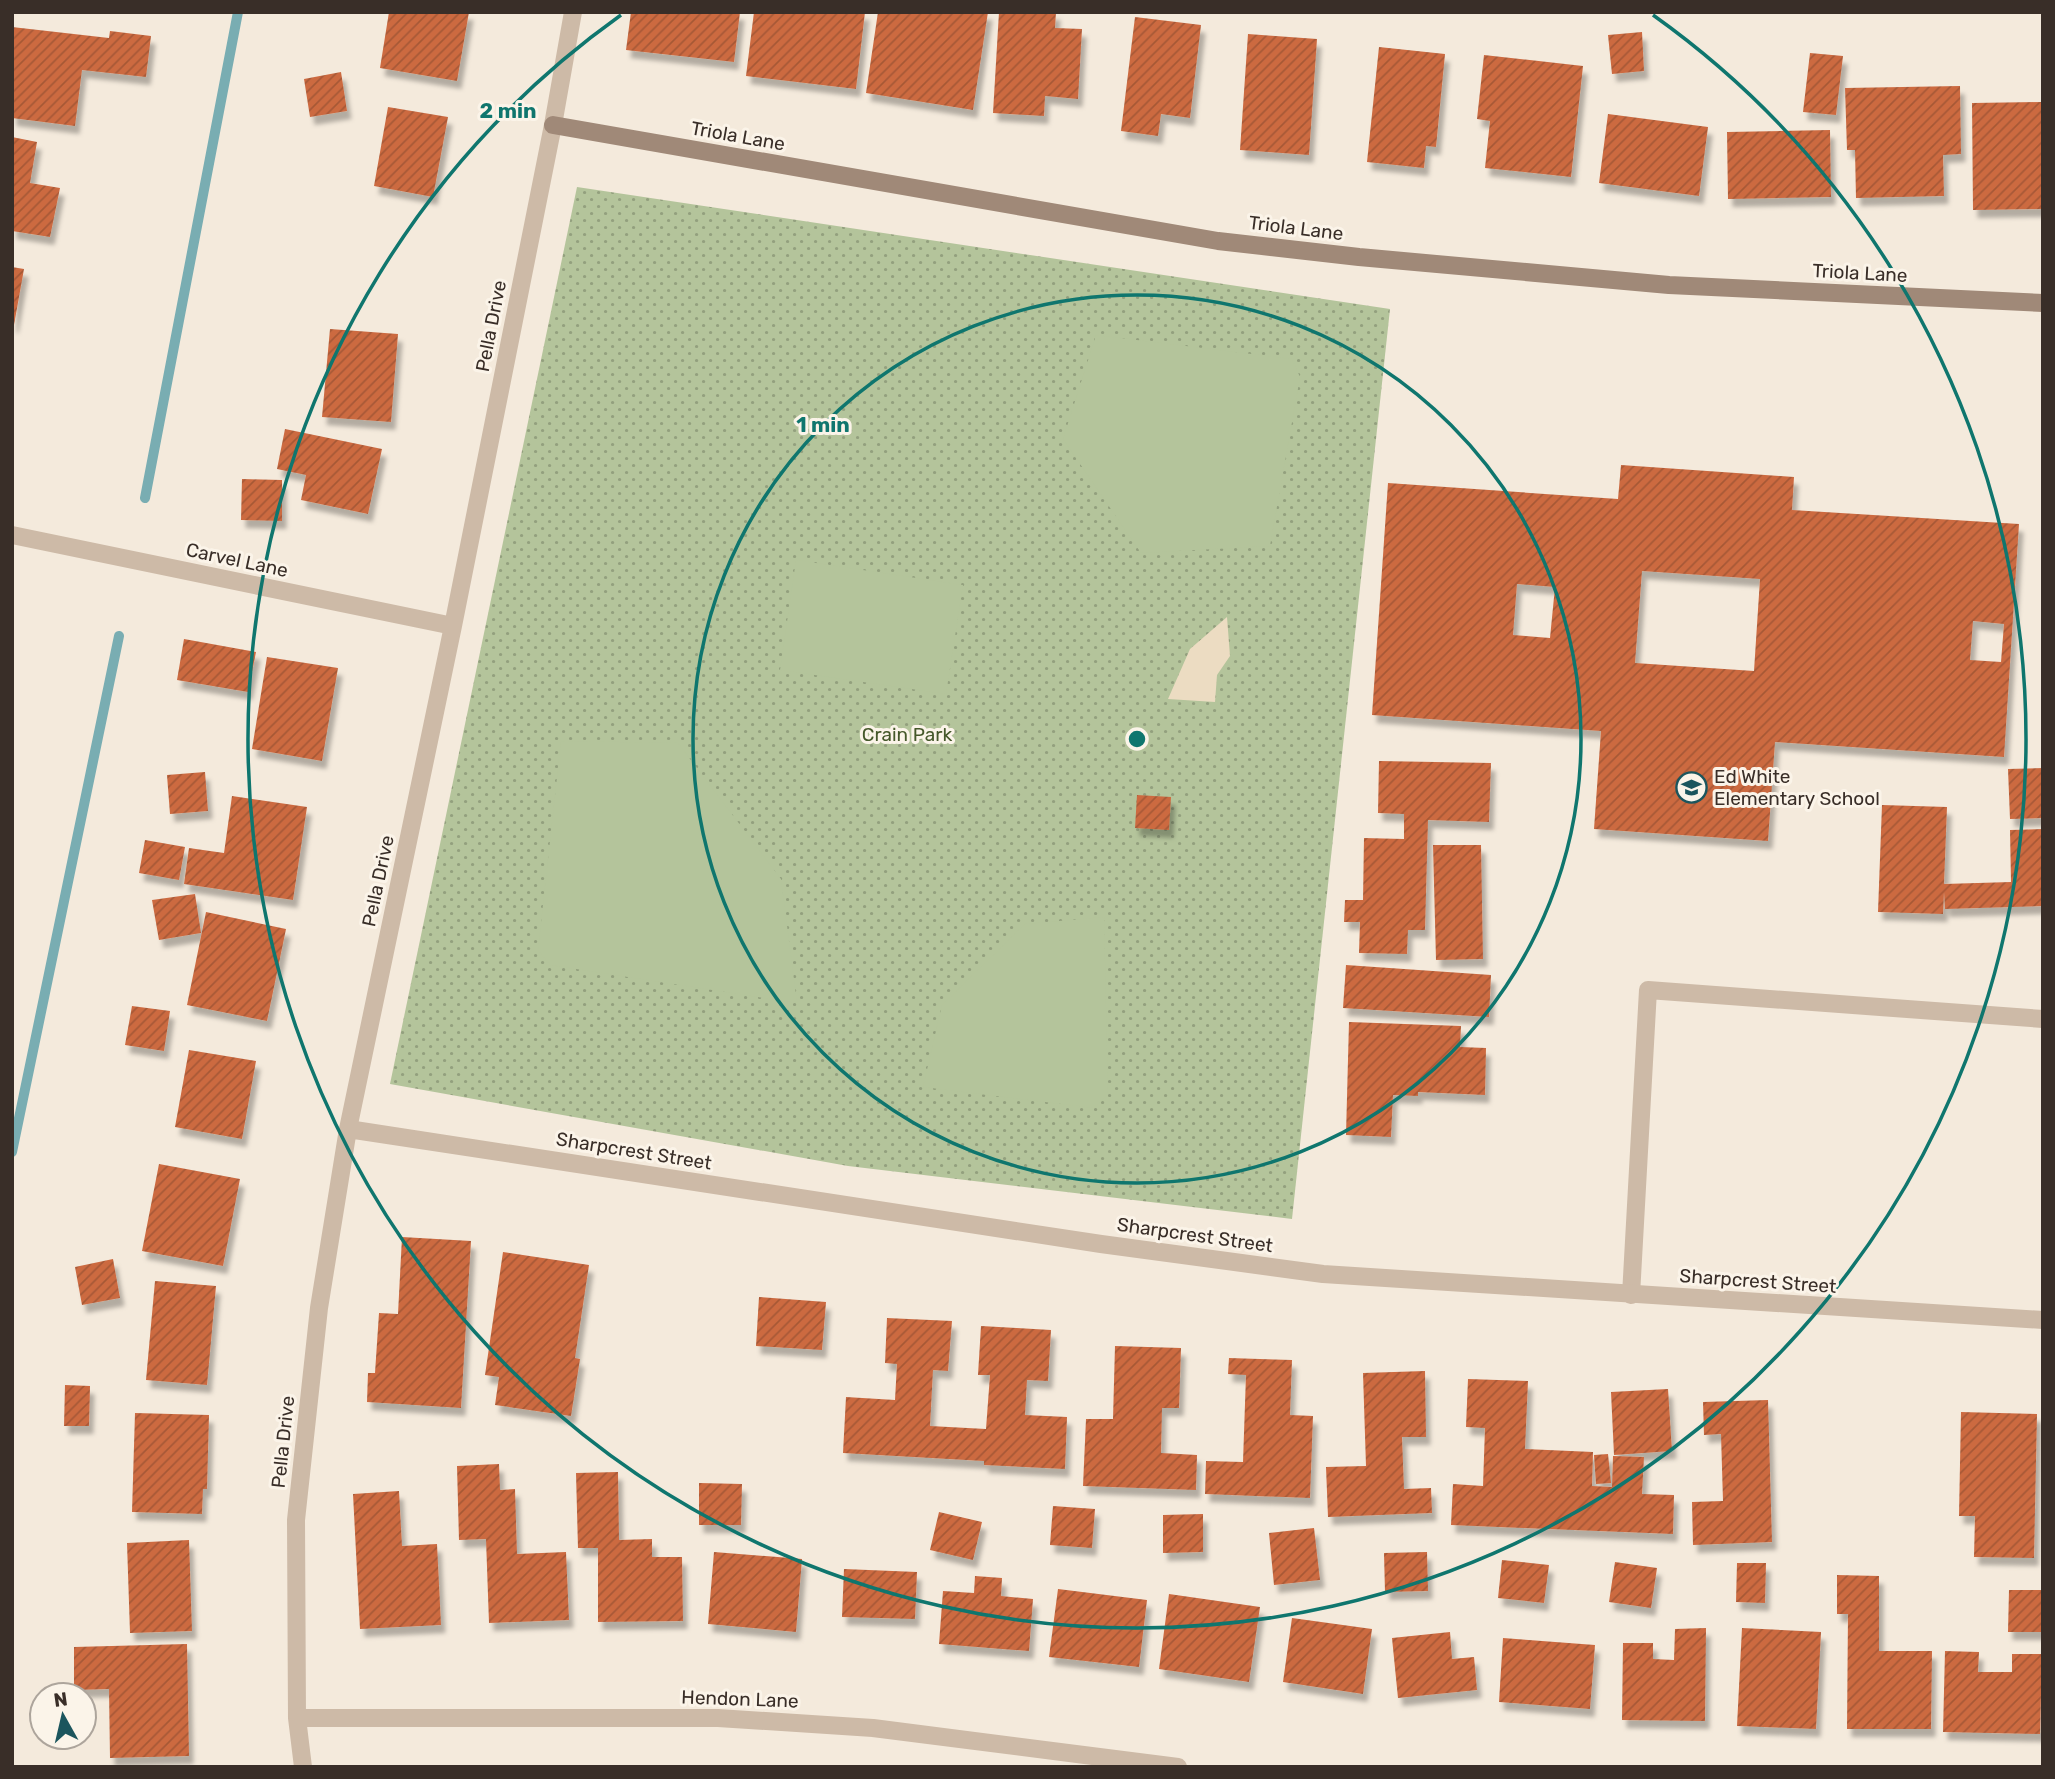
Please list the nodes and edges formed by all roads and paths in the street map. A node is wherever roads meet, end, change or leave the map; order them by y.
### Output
1 (573, 12) edge
2 (553, 125) junction
3 (2043, 303) edge
4 (12, 535) edge
5 (453, 626) junction
6 (2043, 1019) edge
7 (348, 1129) junction
8 (1631, 1295) junction
9 (2043, 1320) edge
10 (297, 1718) junction
11 (303, 1767) edge
12 (1178, 1767) edge

1 - 2 street, Pella Drive
2 - 3 street, Triola Lane
2 - 5 street, Pella Drive
4 - 5 street, Carvel Lane
5 - 7 street, Pella Drive
6 - 8 street
7 - 8 street, Sharpcrest Street
7 - 10 street, Pella Drive
8 - 9 street, Sharpcrest Street
10 - 11 street, Pella Drive
10 - 12 street, Hendon Lane

